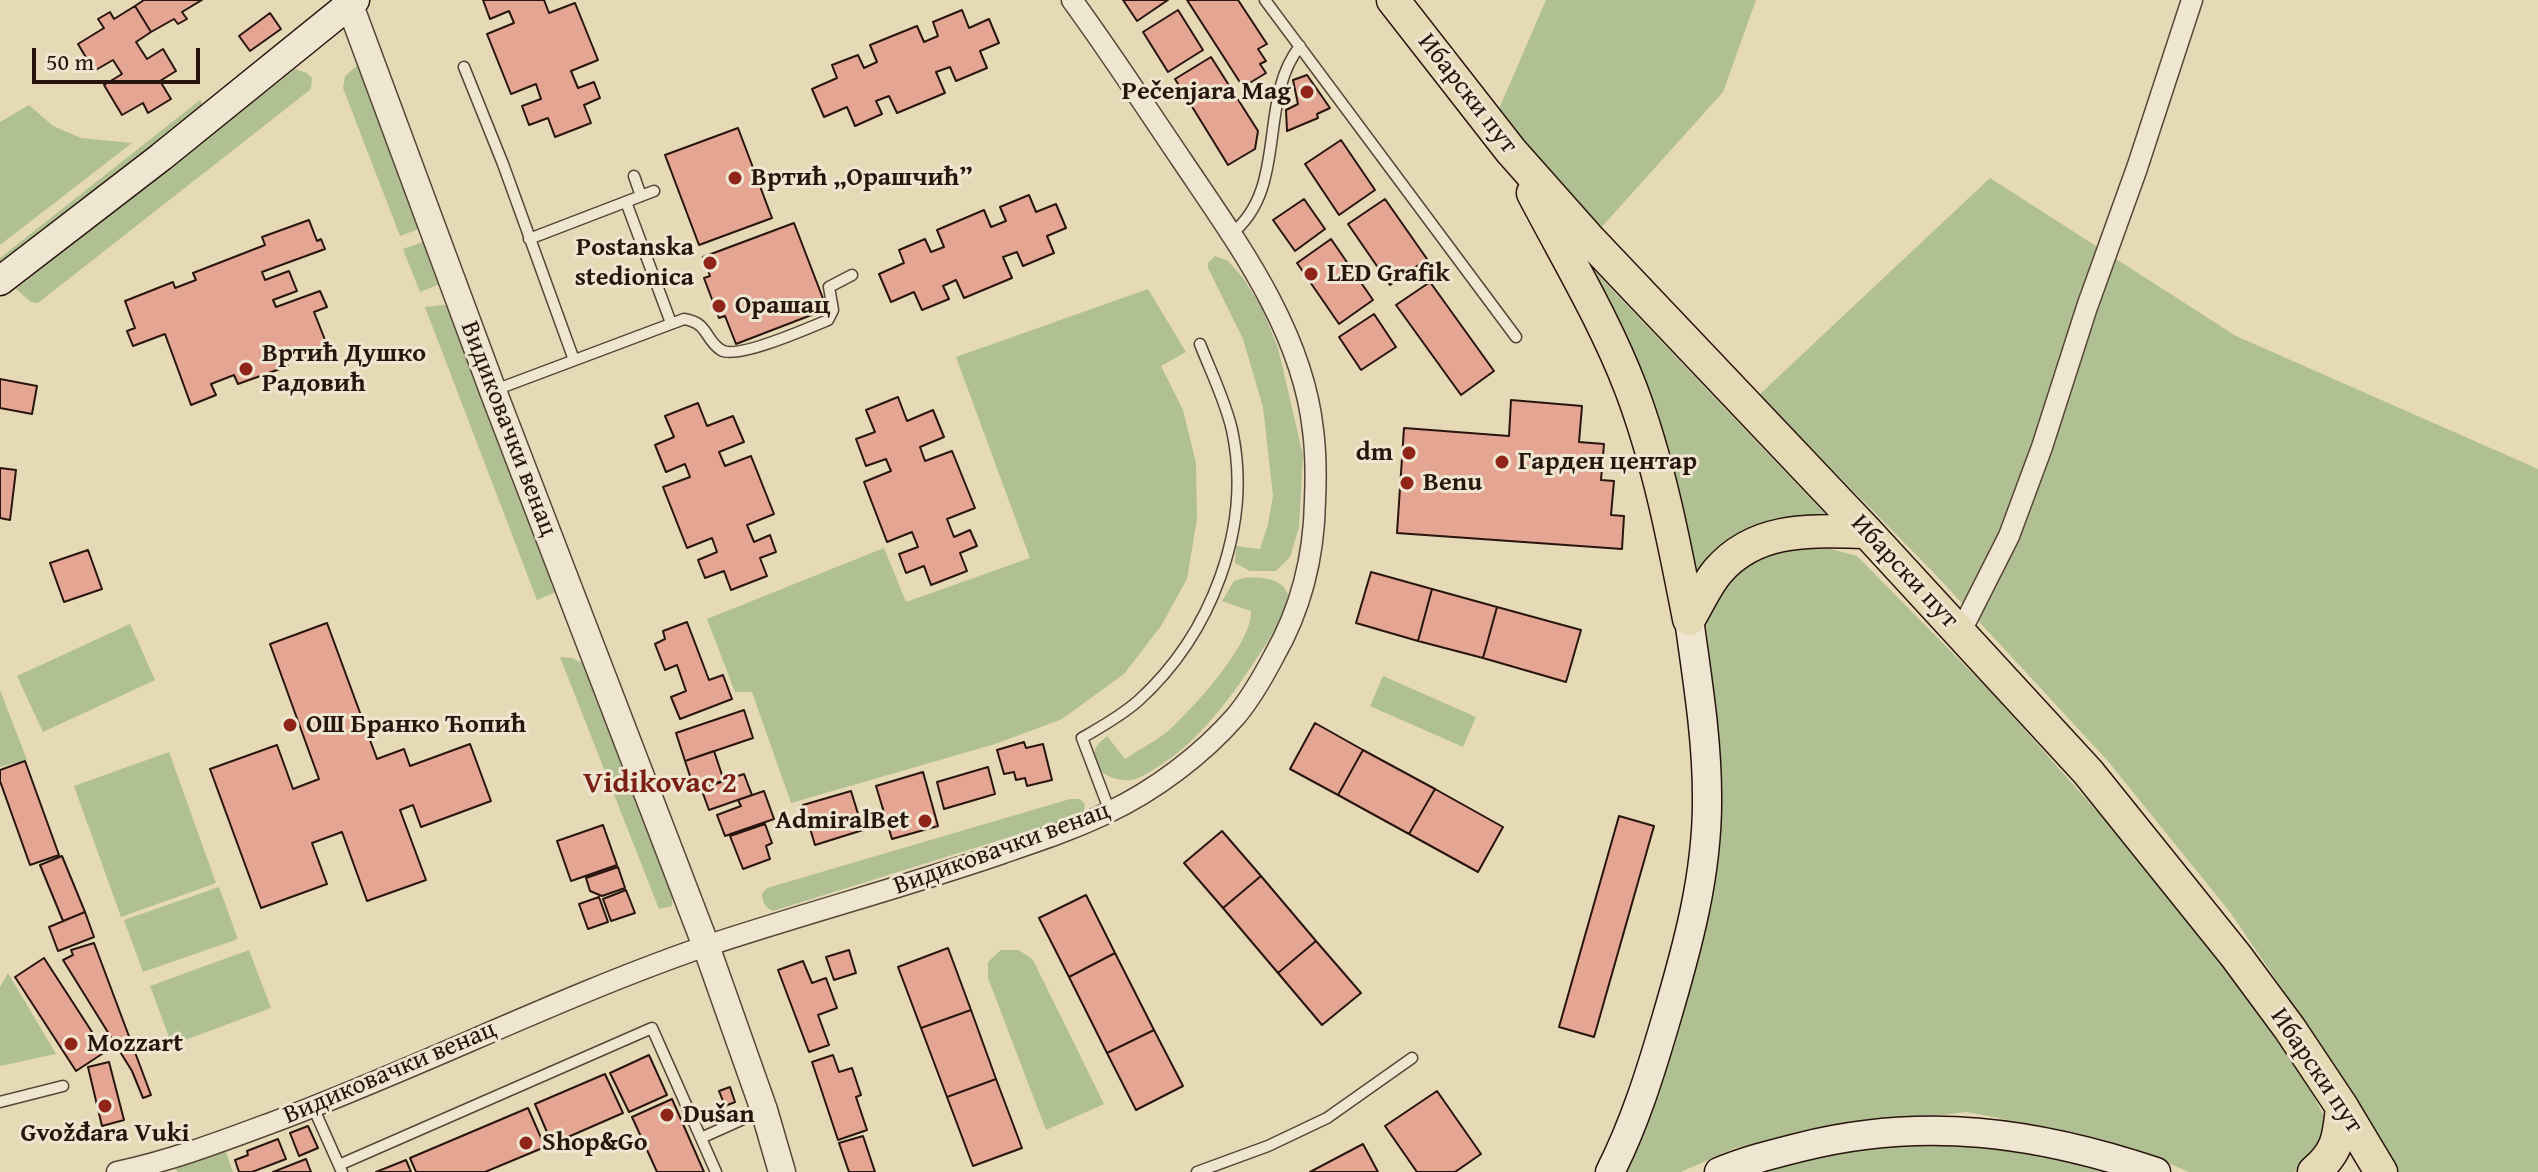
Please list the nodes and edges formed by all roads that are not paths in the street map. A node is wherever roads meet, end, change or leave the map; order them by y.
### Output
1 (1072, 0) edge
2 (1265, 0) edge
3 (1393, 0) edge
4 (2192, 0) edge
5 (351, 2) edge
6 (1300, 46) junction
7 (464, 67) dead end
8 (1511, 151) junction
9 (634, 176) dead end
10 (654, 191) dead end
11 (641, 196) junction
12 (626, 202) junction
13 (1231, 234) junction
14 (529, 239) junction
15 (852, 275) dead end
16 (0, 281) edge
17 (671, 323) junction
18 (1516, 337) dead end
19 (1200, 344) dead end
20 (574, 360) junction
21 (493, 391) junction
22 (1867, 532) junction
23 (1689, 619) junction
24 (1960, 633) junction
25 (1110, 812) junction
26 (706, 946) junction
27 (1412, 1058) dead end
28 (63, 1086) dead end
29 (0, 1102) edge
30 (313, 1107) junction
31 (2342, 1107) junction
32 (764, 1110) junction
33 (701, 1138) junction
34 (341, 1168) edge
35 (117, 1172) edge
36 (716, 1172) edge
37 (782, 1172) edge
38 (1197, 1172) edge
39 (1610, 1172) edge
40 (1719, 1172) edge
41 (2156, 1172) edge
42 (2314, 1172) edge
43 (2381, 1172) edge

1 - 13 street, Видиковачки венац
2 - 6 lane
3 - 8 main road, Ибарски пут
4 - 24 street
5 - 16 main road
5 - 21 street, Видиковачки венац
6 - 13 lane
6 - 18 lane
7 - 14 lane
8 - 22 main road, Ибарски пут
8 - 23 main road
9 - 11 lane
10 - 11 lane
11 - 12 lane
12 - 14 lane
12 - 17 lane
13 - 25 street, Видиковачки венац
14 - 20 lane
15 - 17 lane
17 - 20 lane
19 - 25 lane
20 - 21 lane
21 - 26 street, Видиковачки венац
22 - 23 main road
22 - 24 main road, Ибарски пут
23 - 39 main road
24 - 31 main road, Ибарски пут
25 - 26 street, Видиковачки венац
26 - 30 street, Видиковачки венац
26 - 32 street, Видиковачки венац
27 - 38 lane
28 - 29 lane
30 - 34 lane
30 - 35 street, Видиковачки венац
31 - 42 main road
31 - 43 main road, Ибарски пут
32 - 33 lane
32 - 37 street, Видиковачки венац
33 - 34 lane
33 - 36 lane
40 - 41 main road

